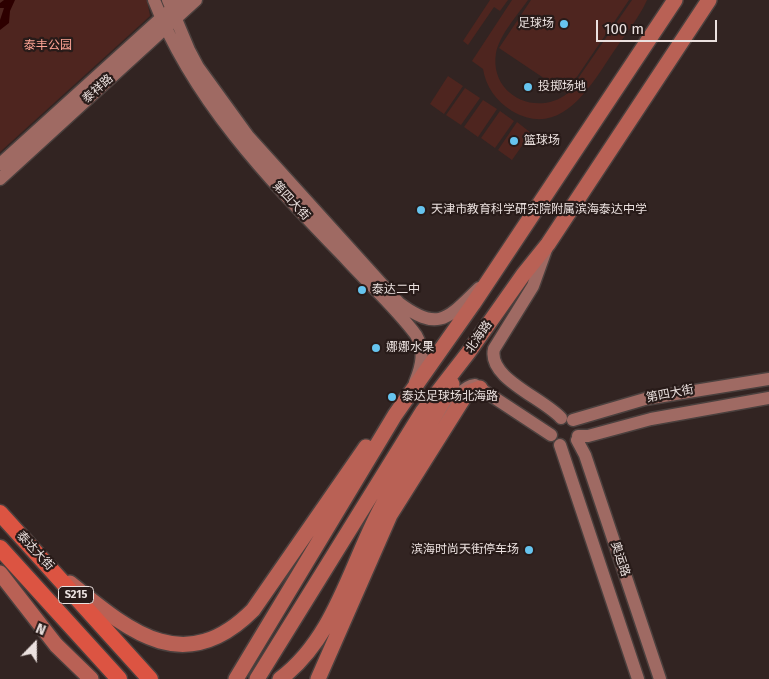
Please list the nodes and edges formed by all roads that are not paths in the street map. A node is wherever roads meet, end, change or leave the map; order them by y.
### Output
1 (154, 0) edge
2 (196, 0) edge
3 (675, 0) edge
4 (709, 0) edge
5 (174, 7) edge
6 (163, 23) junction
7 (0, 164) edge
8 (0, 178) edge
9 (548, 244) junction
10 (490, 277) junction
11 (468, 353) junction
12 (769, 379) edge
13 (480, 388) junction
14 (411, 392) junction
15 (769, 398) edge
16 (395, 414) junction
17 (567, 419) junction
18 (578, 438) junction
19 (556, 440) junction
20 (416, 449) junction
21 (0, 513) edge
22 (0, 548) edge
23 (53, 569) junction
24 (0, 574) edge
25 (90, 679) edge
26 (119, 679) edge
27 (150, 679) edge
28 (236, 679) edge
29 (257, 679) edge
30 (280, 679) edge
31 (318, 679) edge
32 (638, 679) edge
33 (660, 679) edge

1 - 6 street, 第四大街
2 - 5 street, 泰祥路
3 - 10 main road, 北海路
4 - 9 main road, 北海路
5 - 6 street, 泰祥路
5 - 10 street
6 - 7 street, 泰祥路
6 - 8 street, 泰祥路
6 - 14 street, 第四大街
9 - 11 main road, 北海路
9 - 17 street
10 - 14 main road, 北海路
11 - 20 main road
11 - 29 main road, 北海路
12 - 17 street, 第四大街
13 - 19 street
13 - 20 street
13 - 31 main road
14 - 16 main road, 北海路
15 - 18 street, 第四大街
16 - 23 main road
16 - 28 main road, 北海路
17 - 18 street
17 - 19 street
18 - 19 street, 第四大街
18 - 33 street, 奥运路
19 - 32 street, 奥运路
20 - 30 main road
21 - 23 highway, 泰达大街 / S215
22 - 26 highway, 泰达大街 / S215
23 - 27 highway, 泰达大街 / S215
24 - 25 main road

